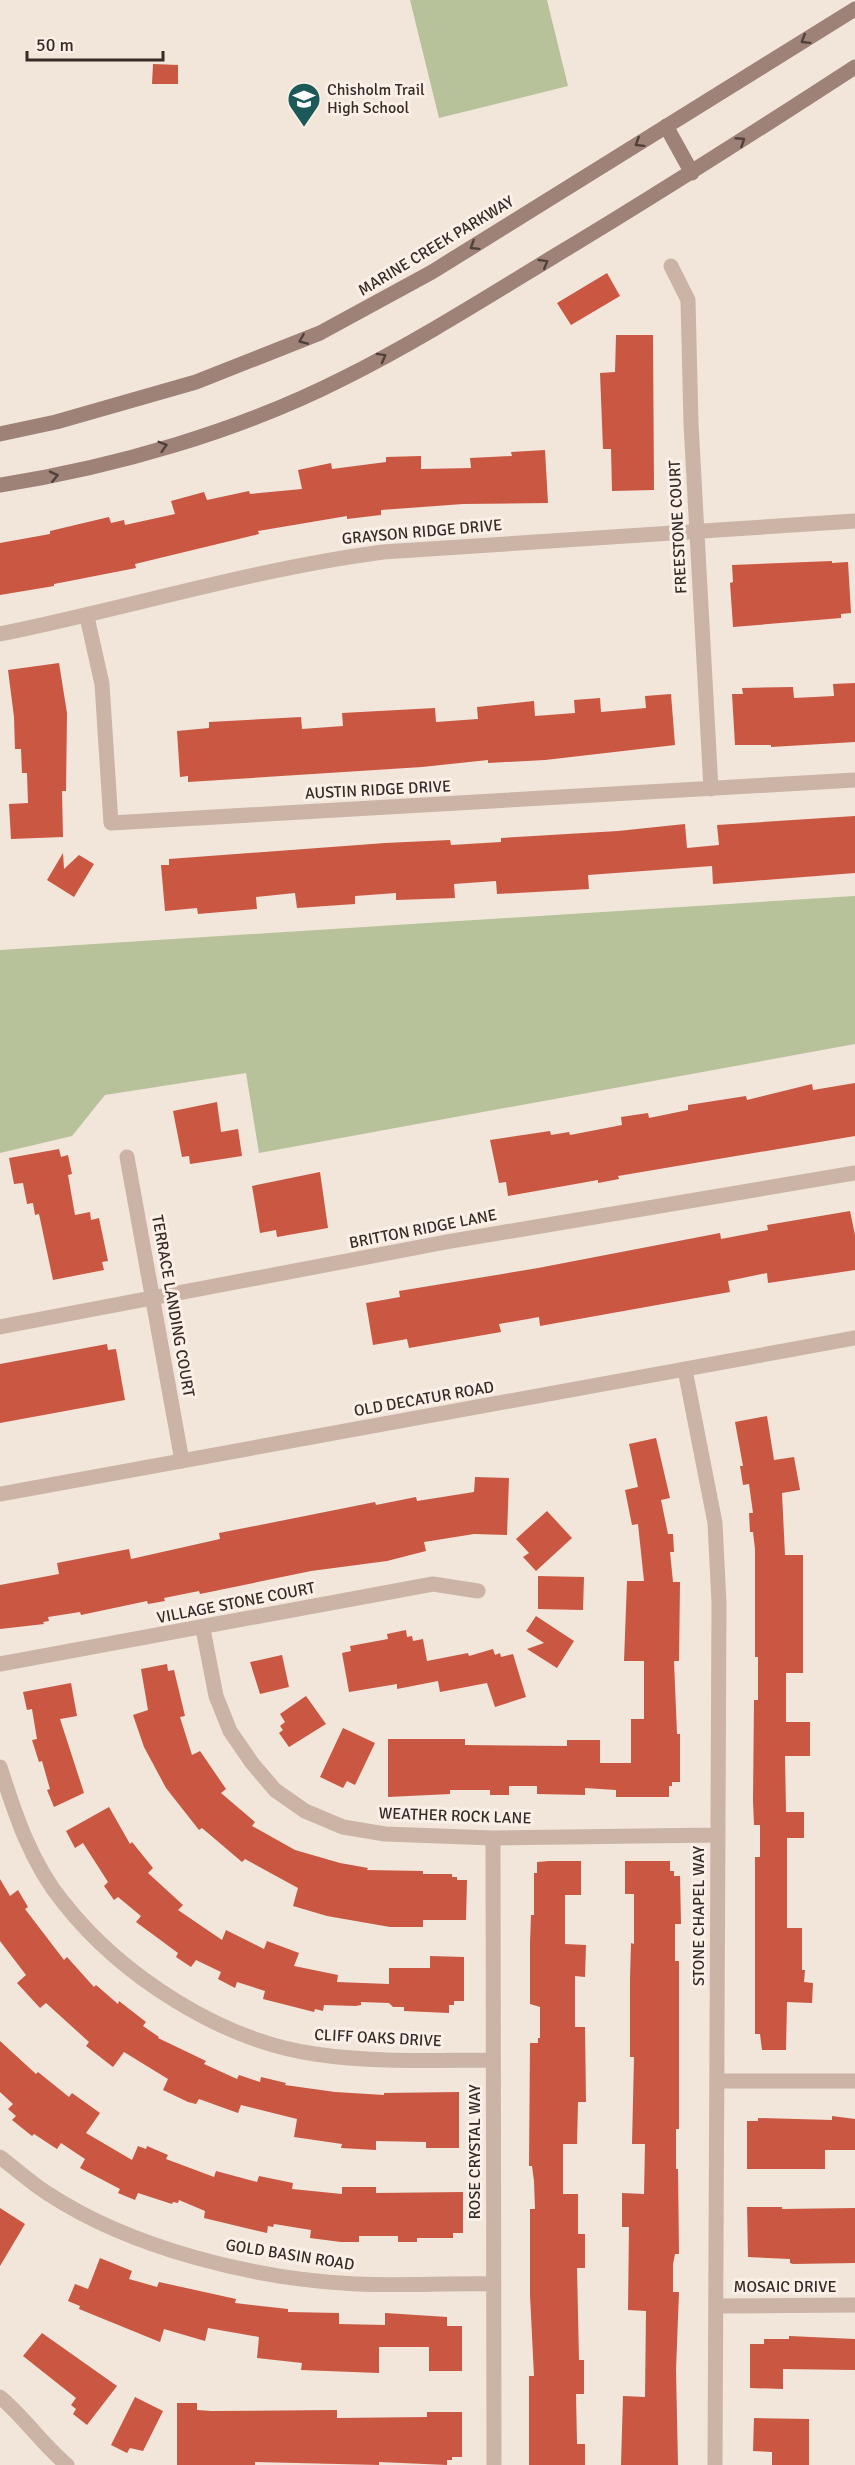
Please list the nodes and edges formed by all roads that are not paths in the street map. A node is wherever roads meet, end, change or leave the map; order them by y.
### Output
1 (855, 9) edge
2 (855, 67) edge
3 (666, 126) junction
4 (692, 173) junction
5 (671, 266) dead end
6 (0, 434) edge
7 (0, 484) edge
8 (855, 521) edge
9 (696, 531) junction
10 (87, 616) junction
11 (0, 634) edge
12 (855, 780) edge
13 (711, 789) junction
14 (127, 1157) dead end
15 (855, 1173) edge
16 (153, 1299) junction
17 (0, 1327) edge
18 (855, 1338) edge
19 (685, 1370) junction
20 (182, 1461) junction
21 (0, 1494) edge
22 (478, 1591) dead end
23 (203, 1629) junction
24 (0, 1664) edge
25 (0, 1767) edge
26 (718, 1835) junction
27 (493, 1838) junction
28 (493, 2060) junction
29 (717, 2081) junction
30 (855, 2081) edge
31 (0, 2157) edge
32 (494, 2284) junction
33 (855, 2305) edge
34 (716, 2306) junction
35 (0, 2397) edge
36 (67, 2465) edge
37 (494, 2465) edge
38 (715, 2465) edge

1 -> 3 main road, MARINE CREEK PARKWAY
4 -> 2 main road
3 - 4 main road
3 -> 6 main road, MARINE CREEK PARKWAY
7 -> 4 main road
5 - 9 street, FREESTONE COURT
8 - 9 street, GRAYSON RIDGE DRIVE
9 - 10 street, GRAYSON RIDGE DRIVE
9 - 13 street, FREESTONE COURT
10 - 11 street, GRAYSON RIDGE DRIVE
10 - 13 street, AUSTIN RIDGE DRIVE
12 - 13 street, AUSTIN RIDGE DRIVE
14 - 16 street, TERRACE LANDING COURT
15 - 16 street, BRITTON RIDGE LANE
16 - 17 street, BRITTON RIDGE LANE
16 - 20 street, TERRACE LANDING COURT
18 - 19 street, OLD DECATUR ROAD
19 - 20 street, OLD DECATUR ROAD
19 - 26 street, STONE CHAPEL WAY
20 - 21 street, OLD DECATUR ROAD
22 - 23 street, VILLAGE STONE COURT
23 - 24 street, VILLAGE STONE COURT
23 - 27 street, WEATHER ROCK LANE
25 - 28 street, CLIFF OAKS DRIVE
26 - 27 street, WEATHER ROCK LANE
26 - 29 street, STONE CHAPEL WAY
27 - 28 street, ROSE CRYSTAL WAY
28 - 32 street, ROSE CRYSTAL WAY
29 - 30 street
29 - 34 street, STONE CHAPEL WAY
31 - 32 street, GOLD BASIN ROAD
32 - 37 street, ROSE CRYSTAL WAY
33 - 34 street, MOSAIC DRIVE
34 - 38 street, STONE CHAPEL WAY
35 - 36 street

